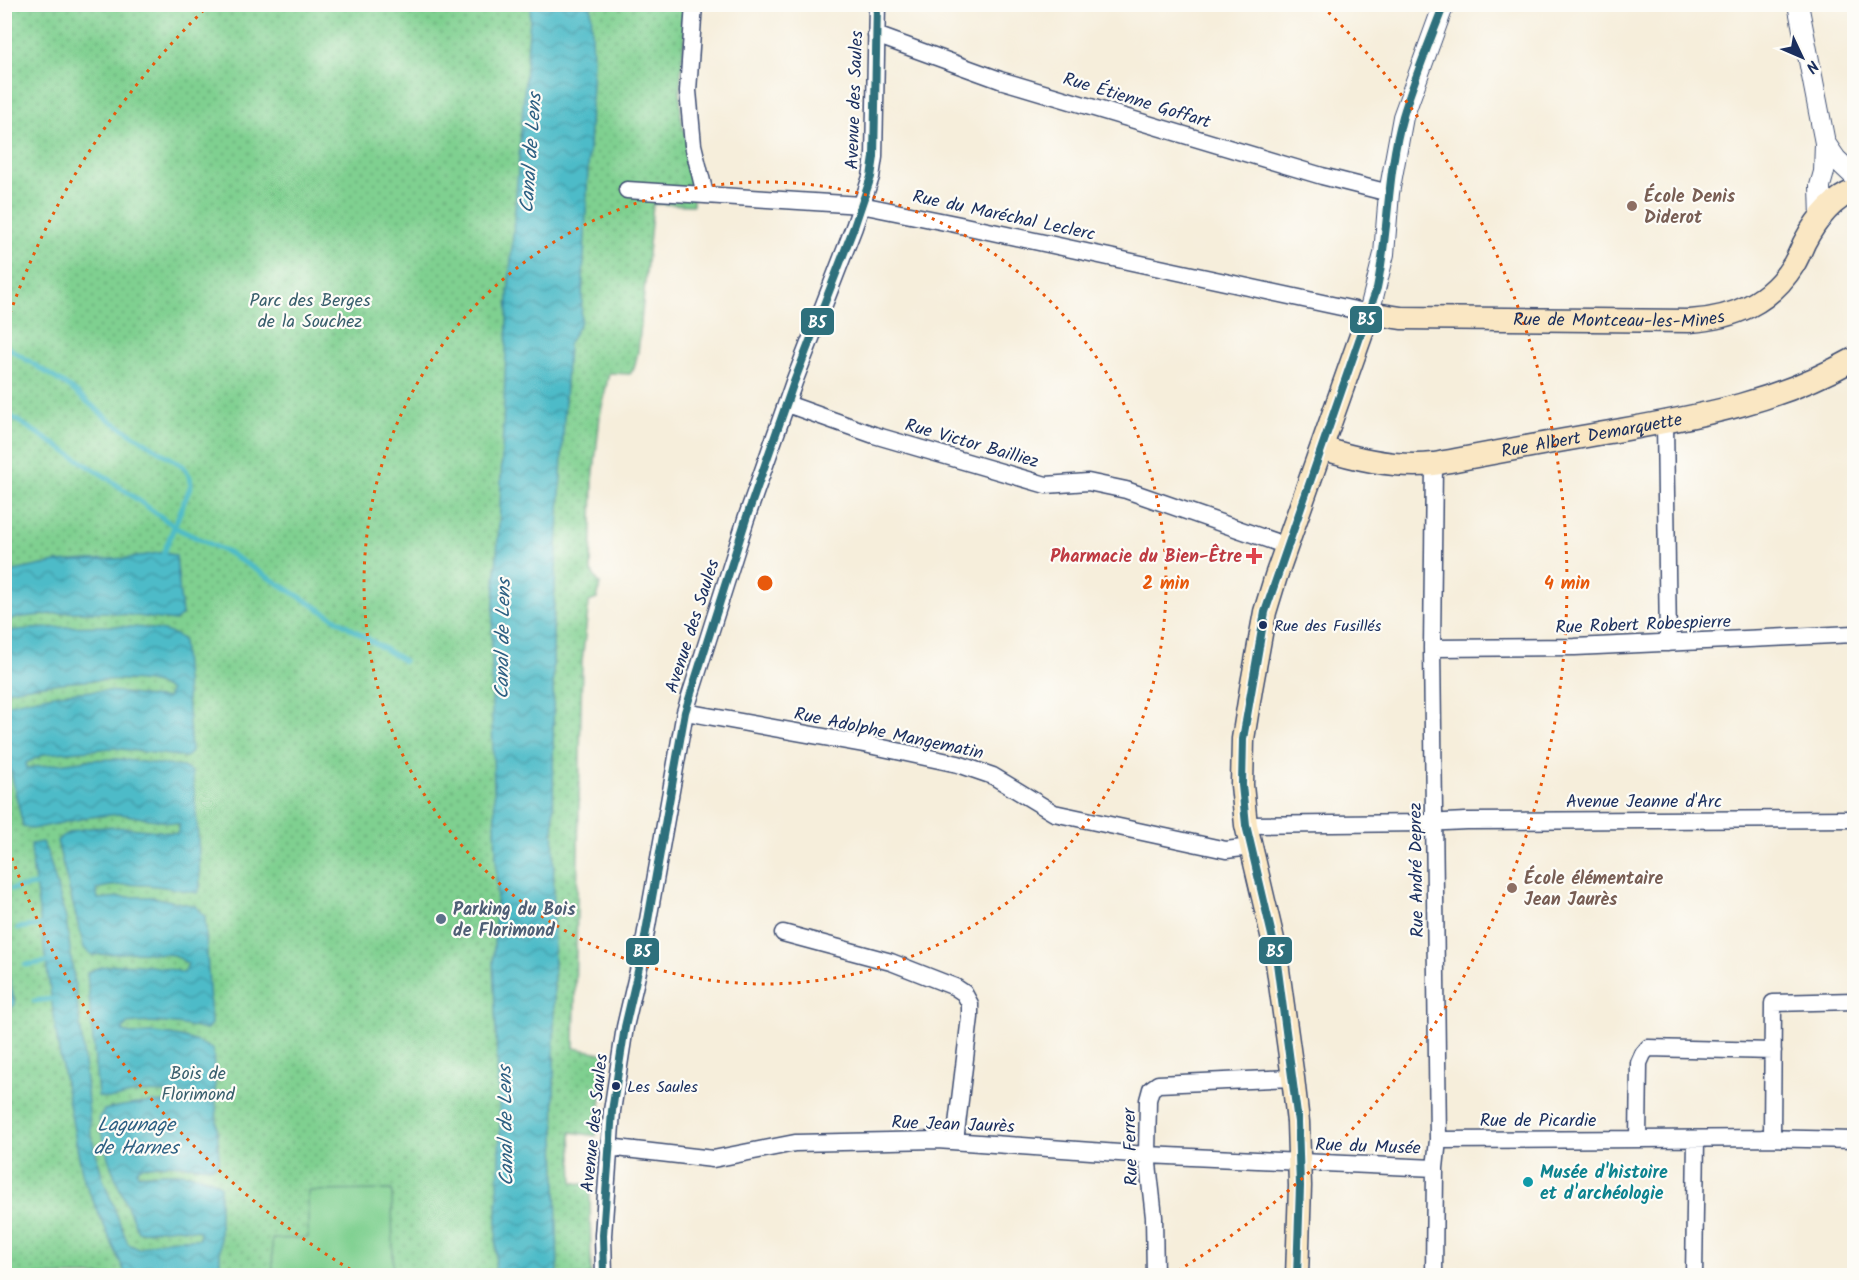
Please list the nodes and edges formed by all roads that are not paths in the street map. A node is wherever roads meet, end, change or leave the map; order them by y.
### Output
1 (694, 4) edge
2 (877, 4) edge
3 (1444, 4) edge
4 (1796, 5) edge
5 (876, 35) junction
6 (1826, 143) junction
7 (1824, 172) junction
8 (1852, 187) edge
9 (627, 190) dead end
10 (1389, 193) junction
11 (705, 194) junction
12 (861, 206) junction
13 (1821, 219) junction
14 (1369, 312) junction
15 (1854, 359) edge
16 (787, 405) junction
17 (1665, 422) junction
18 (1322, 447) junction
19 (1434, 464) junction
20 (1287, 546) junction
21 (1854, 634) edge
22 (1668, 643) junction
23 (1432, 648) junction
24 (685, 712) junction
25 (1854, 819) edge
26 (1434, 823) junction
27 (1246, 825) junction
28 (1251, 847) junction
29 (783, 933) dead end
30 (1854, 1001) edge
31 (1773, 1051) junction
32 (1293, 1078) junction
33 (1772, 1138) junction
34 (1638, 1139) junction
35 (1696, 1139) junction
36 (1438, 1140) junction
37 (1854, 1140) edge
38 (955, 1141) junction
39 (608, 1147) junction
40 (1148, 1155) junction
41 (1299, 1162) junction
42 (1435, 1168) junction
43 (604, 1275) edge
44 (1155, 1275) edge
45 (1297, 1275) edge
46 (1434, 1275) edge
47 (1695, 1275) edge

1 - 11 street
2 - 5 street, Avenue des Saules
3 - 10 street
4 - 6 street
5 - 10 street, Rue Étienne Goffart
5 - 12 street, Avenue des Saules
6 - 7 street
6 - 8 street
7 - 8 street
7 - 13 street
8 - 13 main road, Rue de Montceau-les-Mines
9 - 11 street, Rue du Maréchal Leclerc
10 - 14 street
11 - 12 street, Rue du Maréchal Leclerc
12 - 14 street, Rue du Maréchal Leclerc
12 - 16 street, Avenue des Saules
13 - 14 main road, Rue de Montceau-les-Mines
14 - 18 main road
15 - 17 main road, Rue Albert Demarquette
16 - 20 street, Rue Victor Bailliez
16 - 24 street, Avenue des Saules
17 - 19 main road, Rue Albert Demarquette
17 - 22 street
18 - 19 main road, Rue Albert Demarquette
18 - 20 main road
19 - 23 street, Rue André Deprez
20 - 27 main road
21 - 22 street, Rue Robert Robespierre
22 - 23 street, Rue Robert Robespierre
23 - 26 street, Rue André Deprez
24 - 28 street, Rue Adolphe Mangematin
24 - 39 street, Avenue des Saules
25 - 26 street, Avenue Jeanne d'Arc
26 - 27 street, Avenue Jeanne d'Arc
26 - 36 street, Rue André Deprez
27 - 28 main road
28 - 32 main road
29 - 38 street
30 - 31 street
31 - 33 street
31 - 34 street
32 - 40 street, Rue Ferrer
32 - 41 main road
33 - 34 street, Rue de Picardie
33 - 35 street, Rue de Picardie
33 - 37 street, Rue de Picardie
34 - 35 street, Rue de Picardie
34 - 36 street, Rue de Picardie
35 - 47 street
36 - 42 street, Rue André Deprez
38 - 39 street, Rue Jean Jaurès
38 - 40 street, Rue Jean Jaurès
39 - 43 street, Avenue des Saules
40 - 41 street, Rue Jean Jaurès
40 - 44 street, Rue Ferrer
41 - 42 street, Rue du Musée
41 - 45 main road
42 - 46 street, Rue André Deprez

